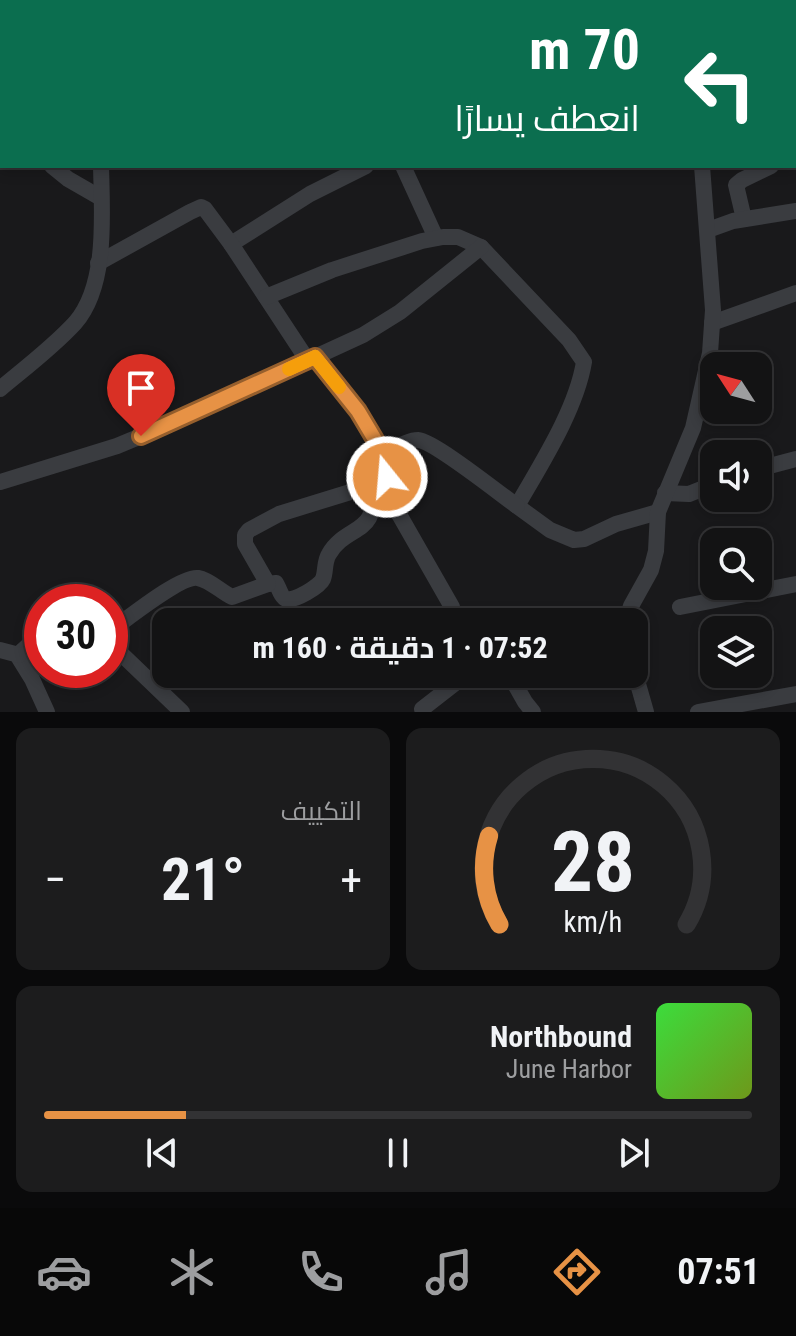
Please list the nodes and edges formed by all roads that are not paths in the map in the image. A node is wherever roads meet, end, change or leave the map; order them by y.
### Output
1 (54, 168) edge
2 (101, 168) edge
3 (362, 168) edge
4 (404, 168) edge
5 (702, 168) edge
6 (767, 168) edge
7 (101, 198) junction
8 (796, 211) edge
9 (744, 219) junction
10 (708, 230) junction
11 (436, 238) junction
12 (231, 244) junction
13 (481, 247) junction
14 (98, 263) junction
15 (796, 293) edge
16 (266, 297) junction
17 (712, 323) junction
18 (312, 359) junction
19 (0, 389) edge
20 (383, 454) junction
21 (796, 459) edge
22 (772, 465) edge
23 (0, 482) edge
24 (375, 484) junction
25 (700, 490) edge
26 (665, 493) junction
27 (517, 506) junction
28 (658, 512) junction
29 (268, 584) junction
30 (796, 584) edge
31 (452, 607) dead end
32 (680, 607) dead end
33 (630, 608) edge
34 (128, 619) edge
35 (0, 650) edge
36 (24, 650) edge
37 (19, 655) junction
38 (128, 660) edge
39 (449, 688) edge
40 (517, 688) edge
41 (639, 688) edge
42 (796, 694) edge
43 (422, 709) dead end
44 (47, 712) edge
45 (182, 712) edge
46 (533, 712) edge
47 (646, 712) edge
48 (698, 712) edge

1 - 7 street
2 - 7 street
3 - 12 street
4 - 11 street
5 - 10 street
6 - 9 street
7 - 14 street
8 - 9 street
9 - 10 street
10 - 17 street
11 - 13 street
11 - 16 street
12 - 14 street
12 - 16 street
13 - 18 street
13 - 27 street
14 - 19 street
15 - 17 street
16 - 18 street
17 - 26 street
18 - 20 street
18 - 23 street
20 - 24 street
20 - 27 street
21 - 22 street
24 - 29 street
24 - 29 street
24 - 31 street
25 - 26 street
26 - 28 street
27 - 28 street
28 - 33 street
29 - 34 street
30 - 32 street
35 - 37 street
36 - 37 street
37 - 44 street
38 - 45 street
39 - 43 street
40 - 46 street
41 - 47 street
42 - 48 street

